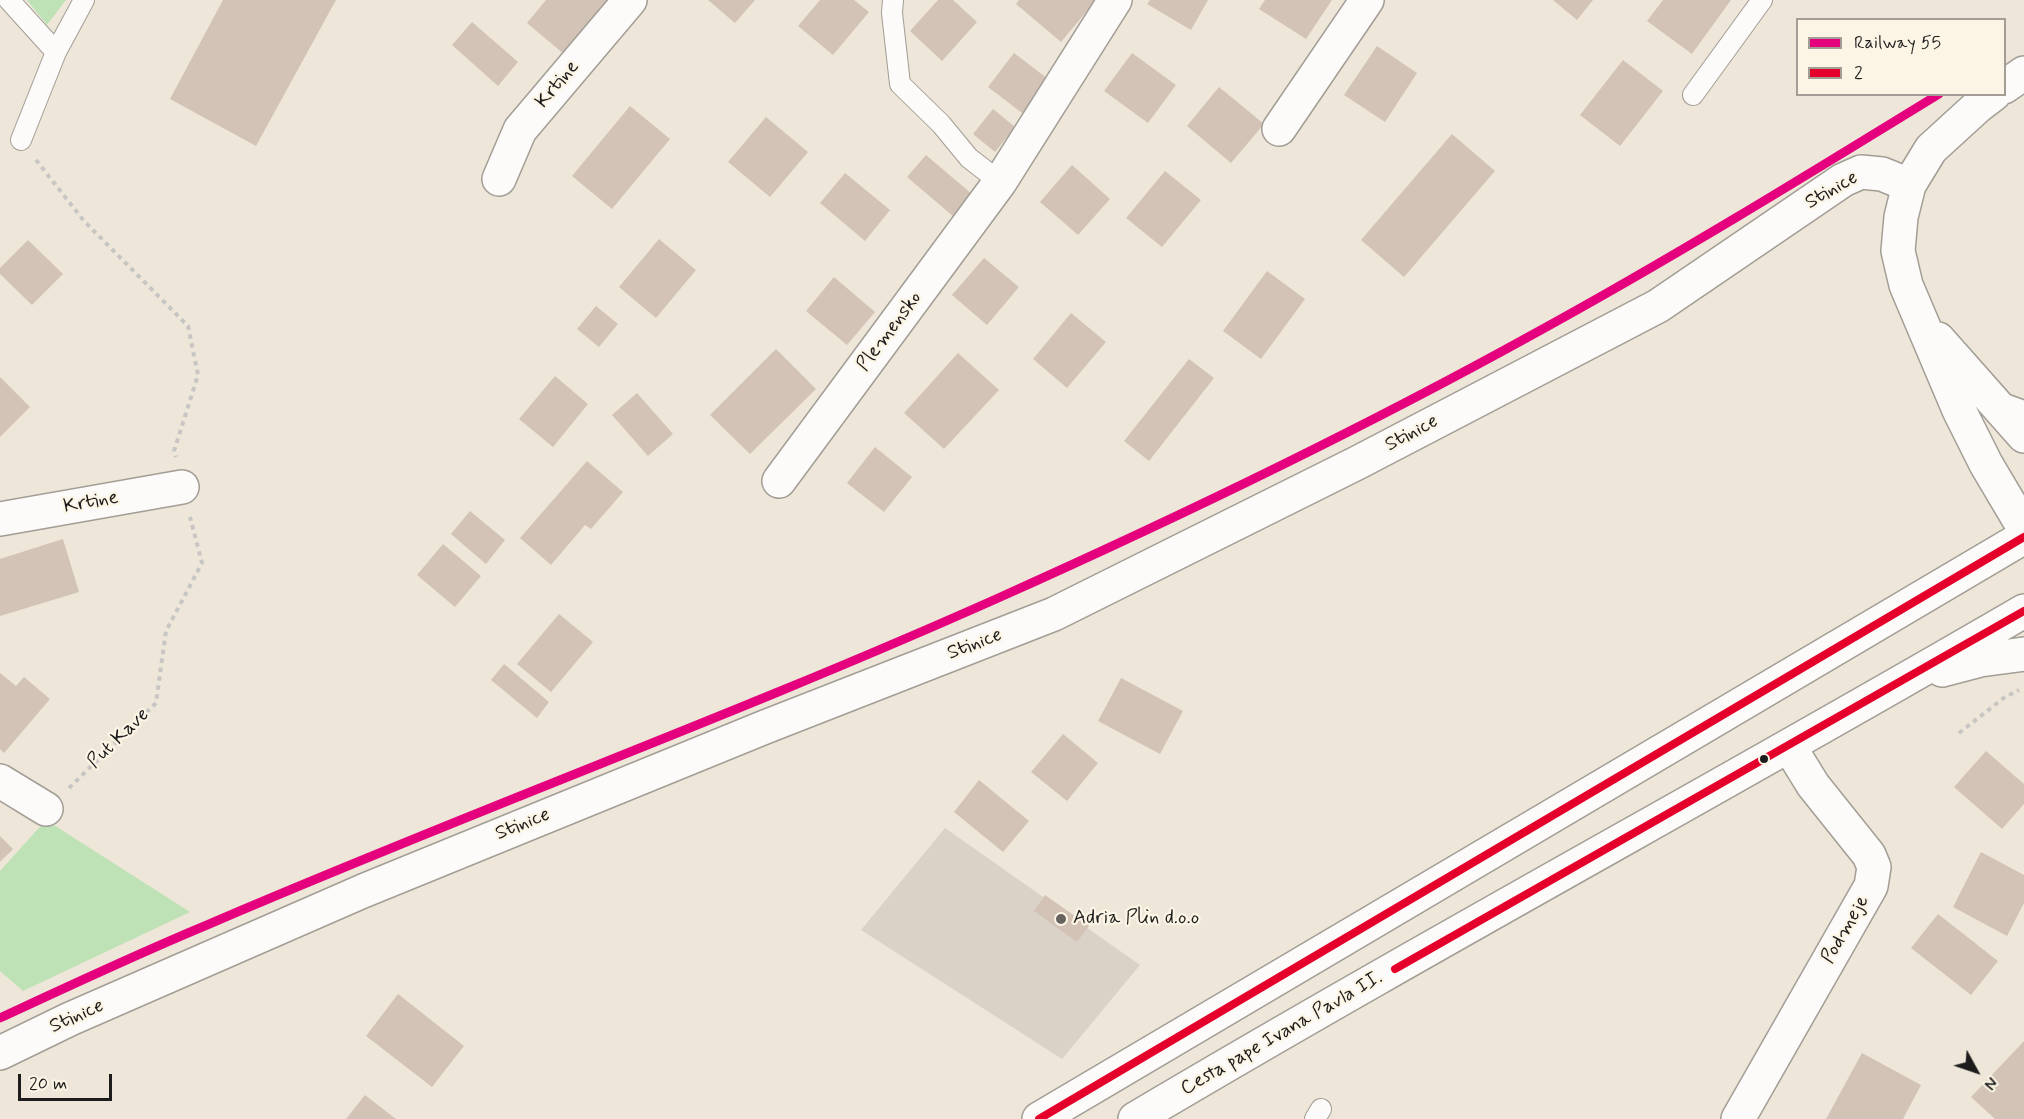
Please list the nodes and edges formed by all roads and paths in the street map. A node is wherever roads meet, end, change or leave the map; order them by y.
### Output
1 (9, 0) edge
2 (84, 0) edge
3 (630, 0) edge
4 (893, 0) edge
5 (1115, 0) edge
6 (1367, 0) edge
7 (1762, 0) edge
8 (56, 52) junction
9 (2024, 73) edge
10 (2006, 86) edge
11 (1693, 95) dead end
12 (1991, 96) edge
13 (1279, 129) dead end
14 (21, 140) joint
15 (499, 179) dead end
16 (1000, 182) junction
17 (1909, 185) junction
18 (1920, 320) junction
19 (2013, 414) edge
20 (2024, 436) edge
21 (779, 481) dead end
22 (182, 487) junction
23 (0, 519) edge
24 (2024, 528) edge
25 (2024, 537) edge
26 (2024, 611) edge
27 (2024, 654) edge
28 (1913, 675) junction
29 (2024, 687) edge
30 (1959, 733) dead end
31 (1789, 746) junction
32 (0, 781) edge
33 (46, 809) joint
34 (0, 1053) edge
35 (1040, 1119) edge
36 (1135, 1119) edge
37 (1738, 1119) edge

1 - 8 lane
2 - 8 lane
3 - 15 street, Krtine
4 - 16 lane
5 - 16 street, Plemensko
6 - 13 street
7 - 11 lane
8 - 14 lane
9 - 10 street
12 - 17 street
14 - 22 path, Put Kave
16 - 21 street, Plemensko
17 - 18 street
17 - 34 street, Stinice
18 - 19 street
18 - 24 street
19 - 20 street
22 - 23 street, Krtine
22 - 33 path, Put Kave
25 - 35 street
26 - 28 street, Cesta pape Ivana Pavla II.
27 - 28 street
28 - 31 street, Cesta pape Ivana Pavla II.
29 - 30 path
31 - 36 street, Cesta pape Ivana Pavla II.
31 - 37 street, Podmeje
32 - 33 street

